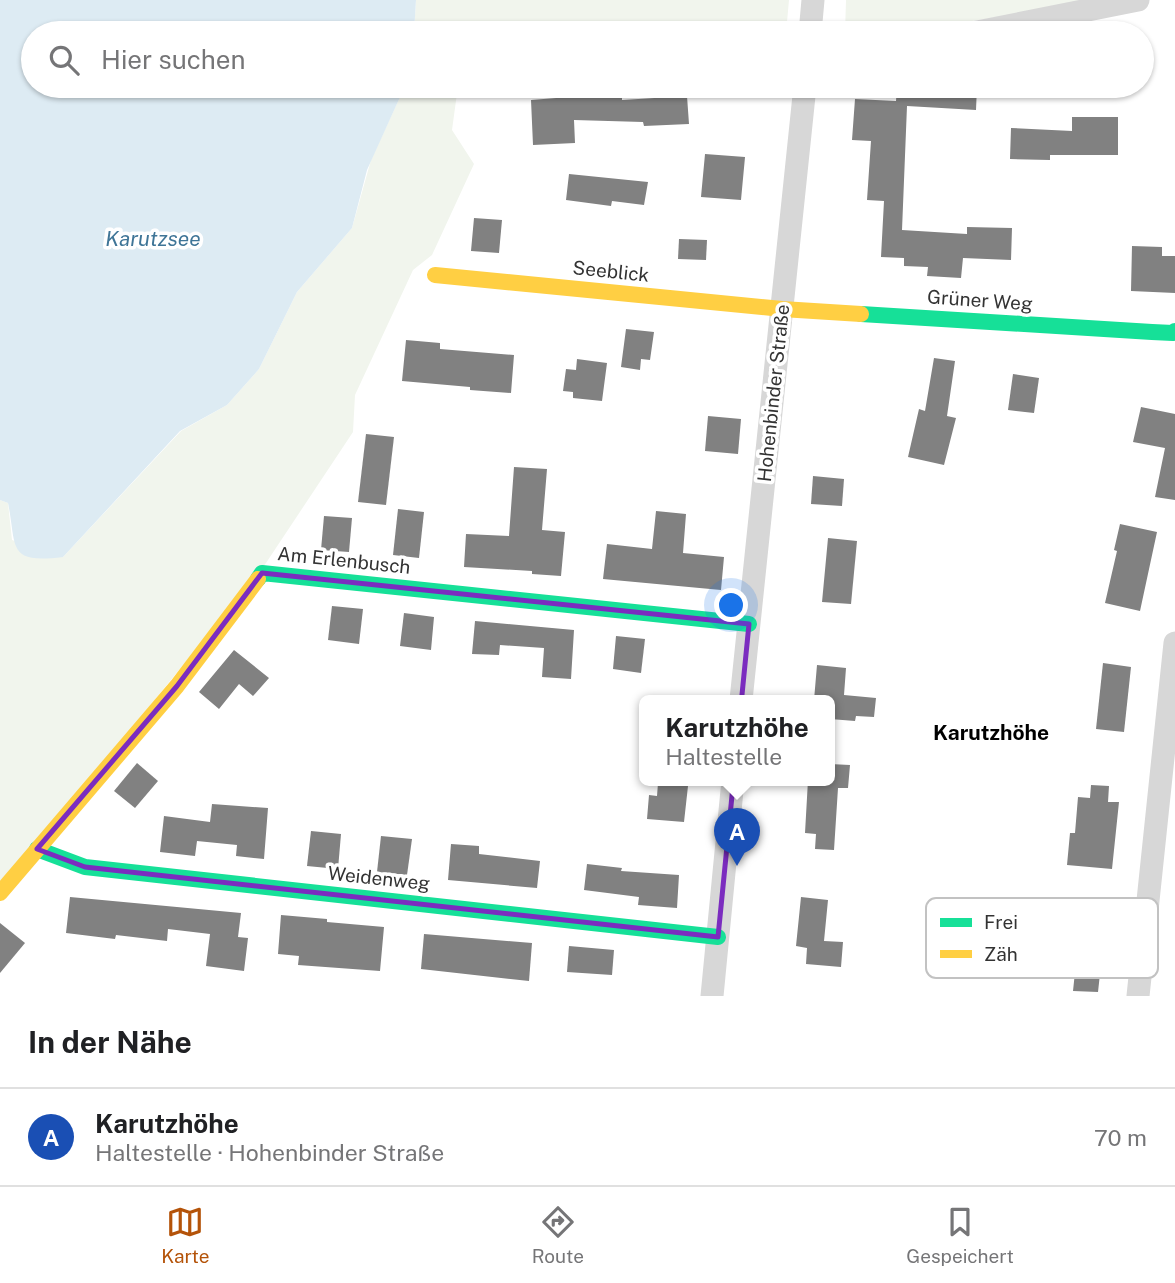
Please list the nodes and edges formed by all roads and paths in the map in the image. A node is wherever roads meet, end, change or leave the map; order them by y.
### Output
1 (813, 0) edge
2 (1138, 0) edge
3 (811, 21) edge
4 (1032, 21) edge
5 (804, 98) edge
6 (435, 275) dead end
7 (782, 309) junction
8 (1174, 334) edge
9 (749, 624) junction
10 (1175, 643) edge
11 (742, 695) edge
12 (732, 786) edge
13 (37, 849) junction
14 (0, 893) edge
15 (1148, 898) edge
16 (718, 937) junction
17 (1140, 978) edge
18 (712, 996) edge
19 (1138, 996) edge

1 - 3 street
2 - 4 street
5 - 7 street, Hohenbinder Straße
6 - 7 street, Seeblick
7 - 8 street, Grüner Weg
7 - 9 street, Hohenbinder Straße
9 - 11 street, Hohenbinder Straße
9 - 13 street, Am Erlenbusch
10 - 15 street
12 - 16 street
13 - 14 street, Am Erlenbusch
13 - 16 street, Weidenweg
16 - 18 street
17 - 19 street

